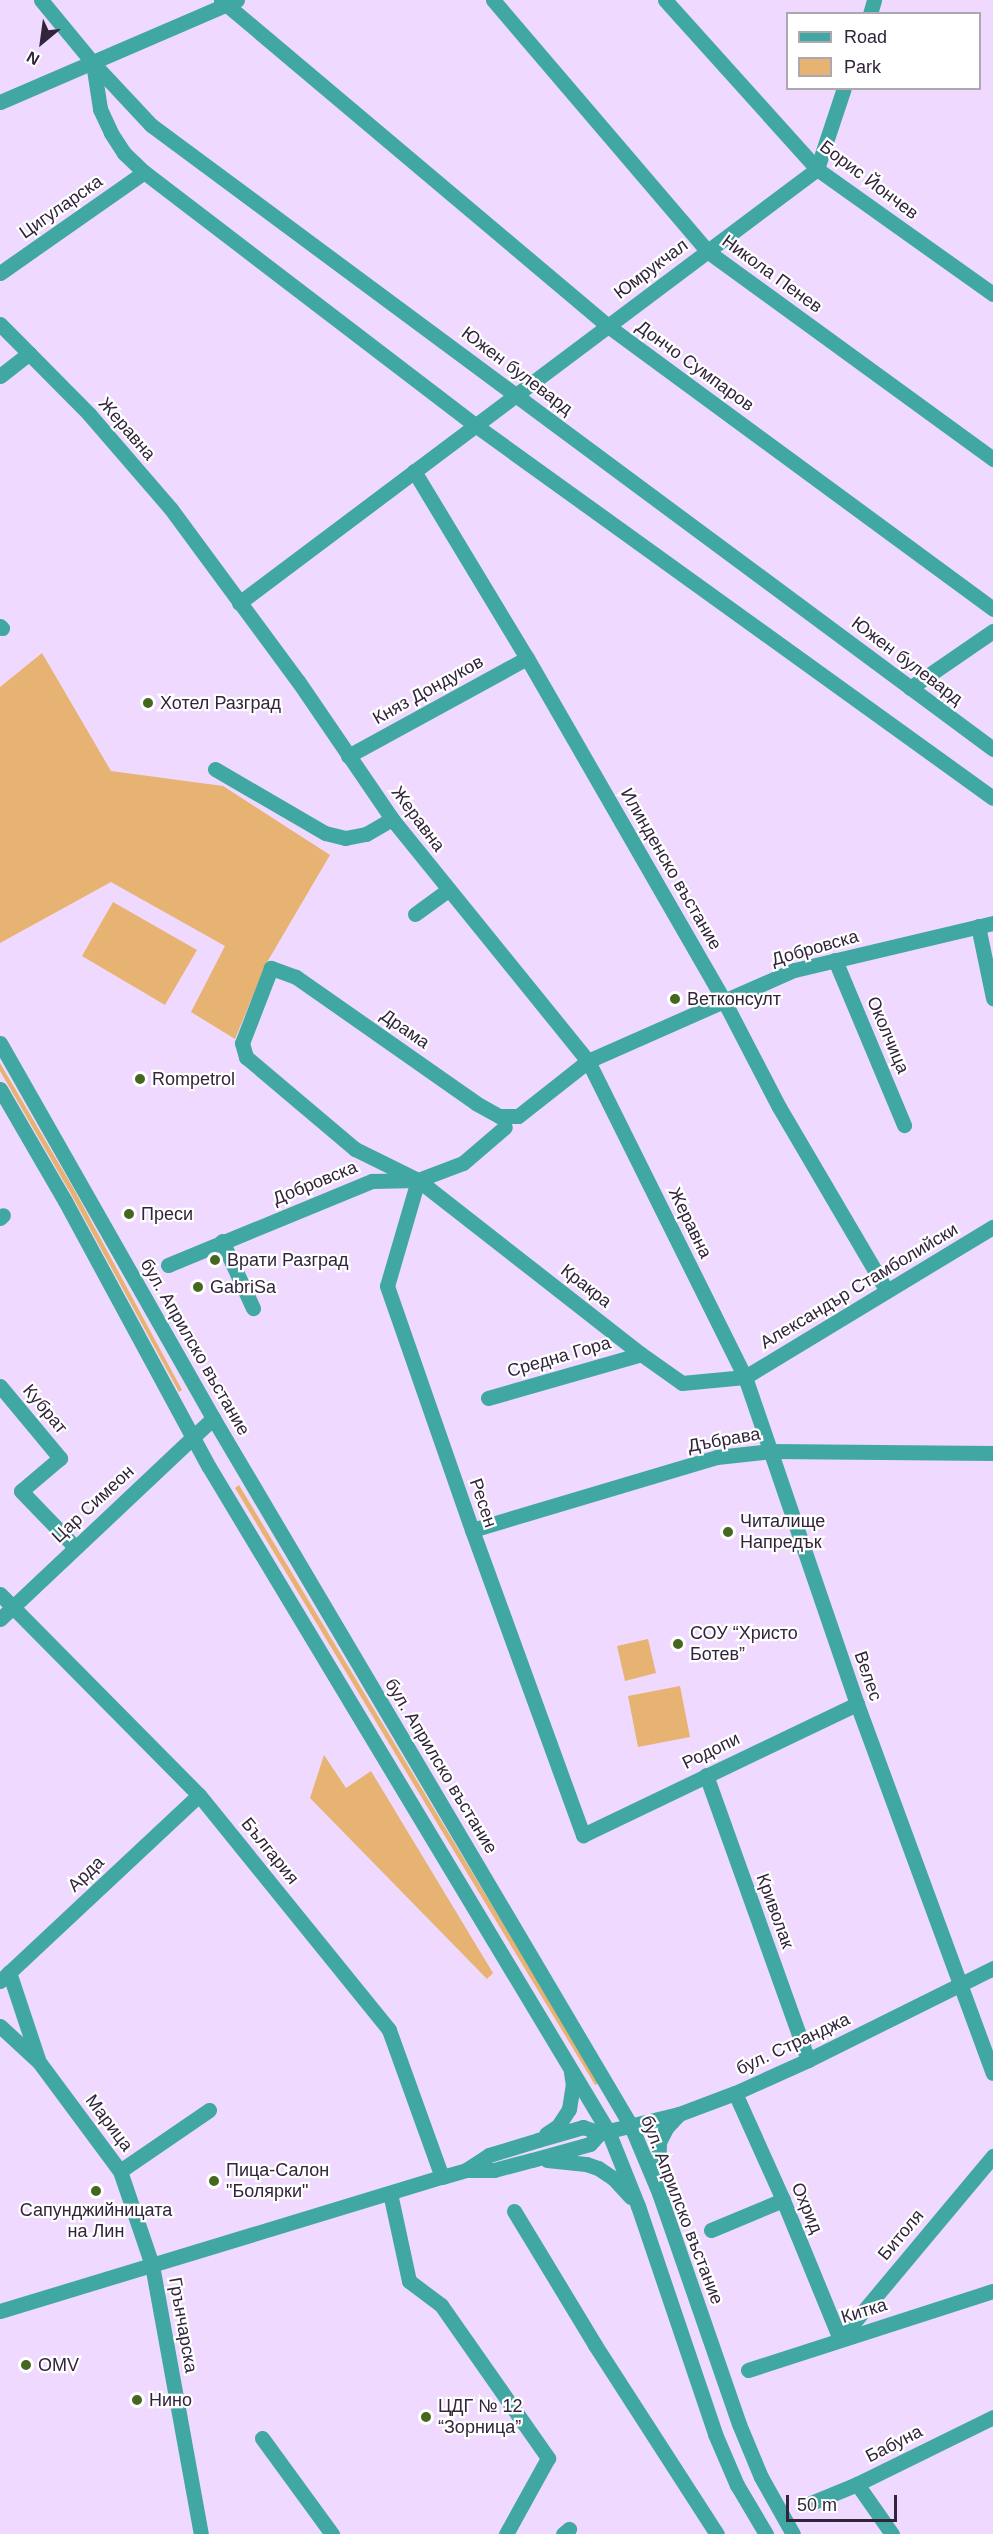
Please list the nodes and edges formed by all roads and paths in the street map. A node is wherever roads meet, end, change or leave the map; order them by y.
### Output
1 (41, 0) edge
2 (493, 0) edge
3 (665, 0) edge
4 (228, 2) edge
5 (93, 63) junction
6 (843, 90) edge
7 (0, 102) edge
8 (817, 169) junction
9 (144, 172) junction
10 (707, 251) junction
11 (0, 273) edge
12 (993, 294) edge
13 (0, 324) edge
14 (608, 326) junction
15 (29, 353) junction
16 (0, 376) edge
17 (512, 398) junction
18 (481, 421) junction
19 (993, 459) edge
20 (414, 471) junction
21 (239, 603) junction
22 (993, 609) edge
23 (993, 631) edge
24 (527, 658) junction
25 (910, 688) junction
26 (993, 749) edge
27 (348, 756) junction
28 (215, 769) dead end
29 (993, 798) edge
30 (392, 819) junction
31 (448, 890) junction
32 (416, 914) dead end
33 (986, 924) edge
34 (835, 960) junction
35 (271, 968) joint
36 (993, 998) edge
37 (724, 1001) junction
38 (0, 1043) edge
39 (588, 1061) junction
40 (0, 1089) edge
41 (518, 1116) joint
42 (904, 1125) dead end
43 (505, 1127) dead end
44 (418, 1180) junction
45 (993, 1227) edge
46 (222, 1241) junction
47 (168, 1265) dead end
48 (887, 1291) junction
49 (253, 1308) dead end
50 (640, 1354) junction
51 (745, 1377) junction
52 (0, 1386) edge
53 (488, 1398) dead end
54 (213, 1418) junction
55 (192, 1437) junction
56 (771, 1451) junction
57 (992, 1453) edge
58 (993, 1469) edge
59 (472, 1530) junction
60 (75, 1547) junction
61 (0, 1594) edge
62 (12, 1607) junction
63 (0, 1619) edge
64 (857, 1704) junction
65 (706, 1775) junction
66 (199, 1795) junction
67 (583, 1835) joint
68 (993, 1968) edge
69 (4, 1976) edge
70 (962, 1984) junction
71 (0, 2026) edge
72 (808, 2060) junction
73 (39, 2062) junction
74 (569, 2067) junction
75 (993, 2073) edge
76 (735, 2093) junction
77 (209, 2110) dead end
78 (679, 2114) junction
79 (631, 2126) junction
80 (604, 2132) junction
81 (538, 2140) junction
82 (993, 2156) edge
83 (532, 2160) junction
84 (466, 2170) junction
85 (120, 2171) junction
86 (442, 2177) junction
87 (390, 2193) junction
88 (658, 2193) junction
89 (783, 2200) junction
90 (638, 2206) junction
91 (514, 2211) dead end
92 (711, 2230) dead end
93 (152, 2265) junction
94 (993, 2291) edge
95 (0, 2311) edge
96 (840, 2339) junction
97 (748, 2370) dead end
98 (993, 2416) edge
99 (262, 2438) dead end
100 (857, 2484) junction
101 (811, 2503) dead end
102 (201, 2534) edge
103 (332, 2534) edge
104 (506, 2534) edge
105 (717, 2534) edge
106 (765, 2534) edge
107 (793, 2534) edge
108 (892, 2534) edge

1 - 5 street, Южен булевард
2 - 10 street, Никола Пенев
3 - 8 street, Борис Йончев
4 - 5 street
4 - 14 street, Дончо Сумпаров
5 - 7 street
5 - 9 street
5 - 17 street, Южен булевард
6 - 8 street
8 - 10 street, Юмрукчал
8 - 12 street, Борис Йончев
9 - 11 street, Цигуларска
9 - 18 street
10 - 14 street, Юмрукчал
10 - 19 street, Никола Пенев
13 - 15 street, Жеравна
14 - 17 street, Юмрукчал
14 - 22 street, Дончо Сумпаров
15 - 16 street
15 - 21 street, Жеравна
17 - 18 street, Юмрукчал
17 - 25 street, Южен булевард
18 - 20 street
18 - 29 street
20 - 21 street
20 - 24 street, Илинденско въстание
21 - 27 street, Жеравна
23 - 25 street
24 - 27 street, Княз Дондуков
24 - 37 street, Илинденско въстание
25 - 26 street, Южен булевард
27 - 30 street, Жеравна
28 - 30 street
30 - 31 street, Жеравна
31 - 32 street
31 - 39 street, Жеравна
33 - 34 street, Добровска
33 - 36 street
34 - 37 street, Добровска
34 - 42 street, Околчица
35 - 41 street, Драма
35 - 44 street, Кракра
37 - 39 street, Добровска
37 - 48 street, Илинденско въстание
38 - 54 street, бул. Априлско въстание
39 - 41 street, Добровска
39 - 51 street, Жеравна
40 - 55 street
43 - 44 street, Добровска
44 - 46 street, Добровска
44 - 50 street, Кракра
44 - 59 street, Ресен
45 - 48 street, Александър Стамболийски
46 - 47 street, Добровска
46 - 49 street
48 - 51 street, Александър Стамболийски
50 - 51 street, Кракра
50 - 53 street, Средна Гора
51 - 56 street, Велес
52 - 60 street, Кубрат
54 - 55 street, Цар Симеон
54 - 79 street, бул. Априлско въстание
55 - 60 street, Цар Симеон
55 - 74 street
56 - 57 street, Дъбрава
56 - 59 street, Дъбрава
56 - 64 street, Велес
57 - 58 street
59 - 67 street, Ресен
60 - 62 street, Цар Симеон
61 - 62 street, България
62 - 63 street, Цар Симеон
62 - 66 street, България
64 - 65 street, Родопи
64 - 70 street, Велес
65 - 67 street, Родопи
65 - 72 street, Криволак
66 - 69 street, Арда
66 - 86 street, България
68 - 70 street, бул. Странджа
69 - 73 street
70 - 72 street, бул. Странджа
70 - 75 street, Велес
71 - 73 street, Марица
72 - 76 street, бул. Странджа
73 - 85 street, Марица
74 - 80 street
74 - 81 street
76 - 78 street, бул. Странджа
76 - 89 street, Охрид
77 - 85 street
78 - 79 street, бул. Странджа
78 - 88 street
79 - 80 street, бул. Странджа
79 - 88 street, бул. Априлско въстание
80 - 81 street, бул. Странджа
80 - 83 street, бул. Странджа
80 - 90 street
81 - 84 street, бул. Странджа
82 - 96 street, Битоля
83 - 84 street, бул. Странджа
83 - 90 street
84 - 86 street, бул. Странджа
85 - 93 street, Марица
86 - 87 street, бул. Странджа
87 - 93 street, бул. Странджа
87 - 104 street
88 - 107 street, бул. Априлско въстание
89 - 92 street
89 - 96 street, Охрид
90 - 106 street
91 - 105 street
93 - 95 street, бул. Странджа
93 - 102 street, Грънчарска
94 - 96 street, Китка
96 - 97 street, Китка
98 - 100 street, Бабуна
99 - 103 street
100 - 101 street, Бабуна
100 - 108 street

